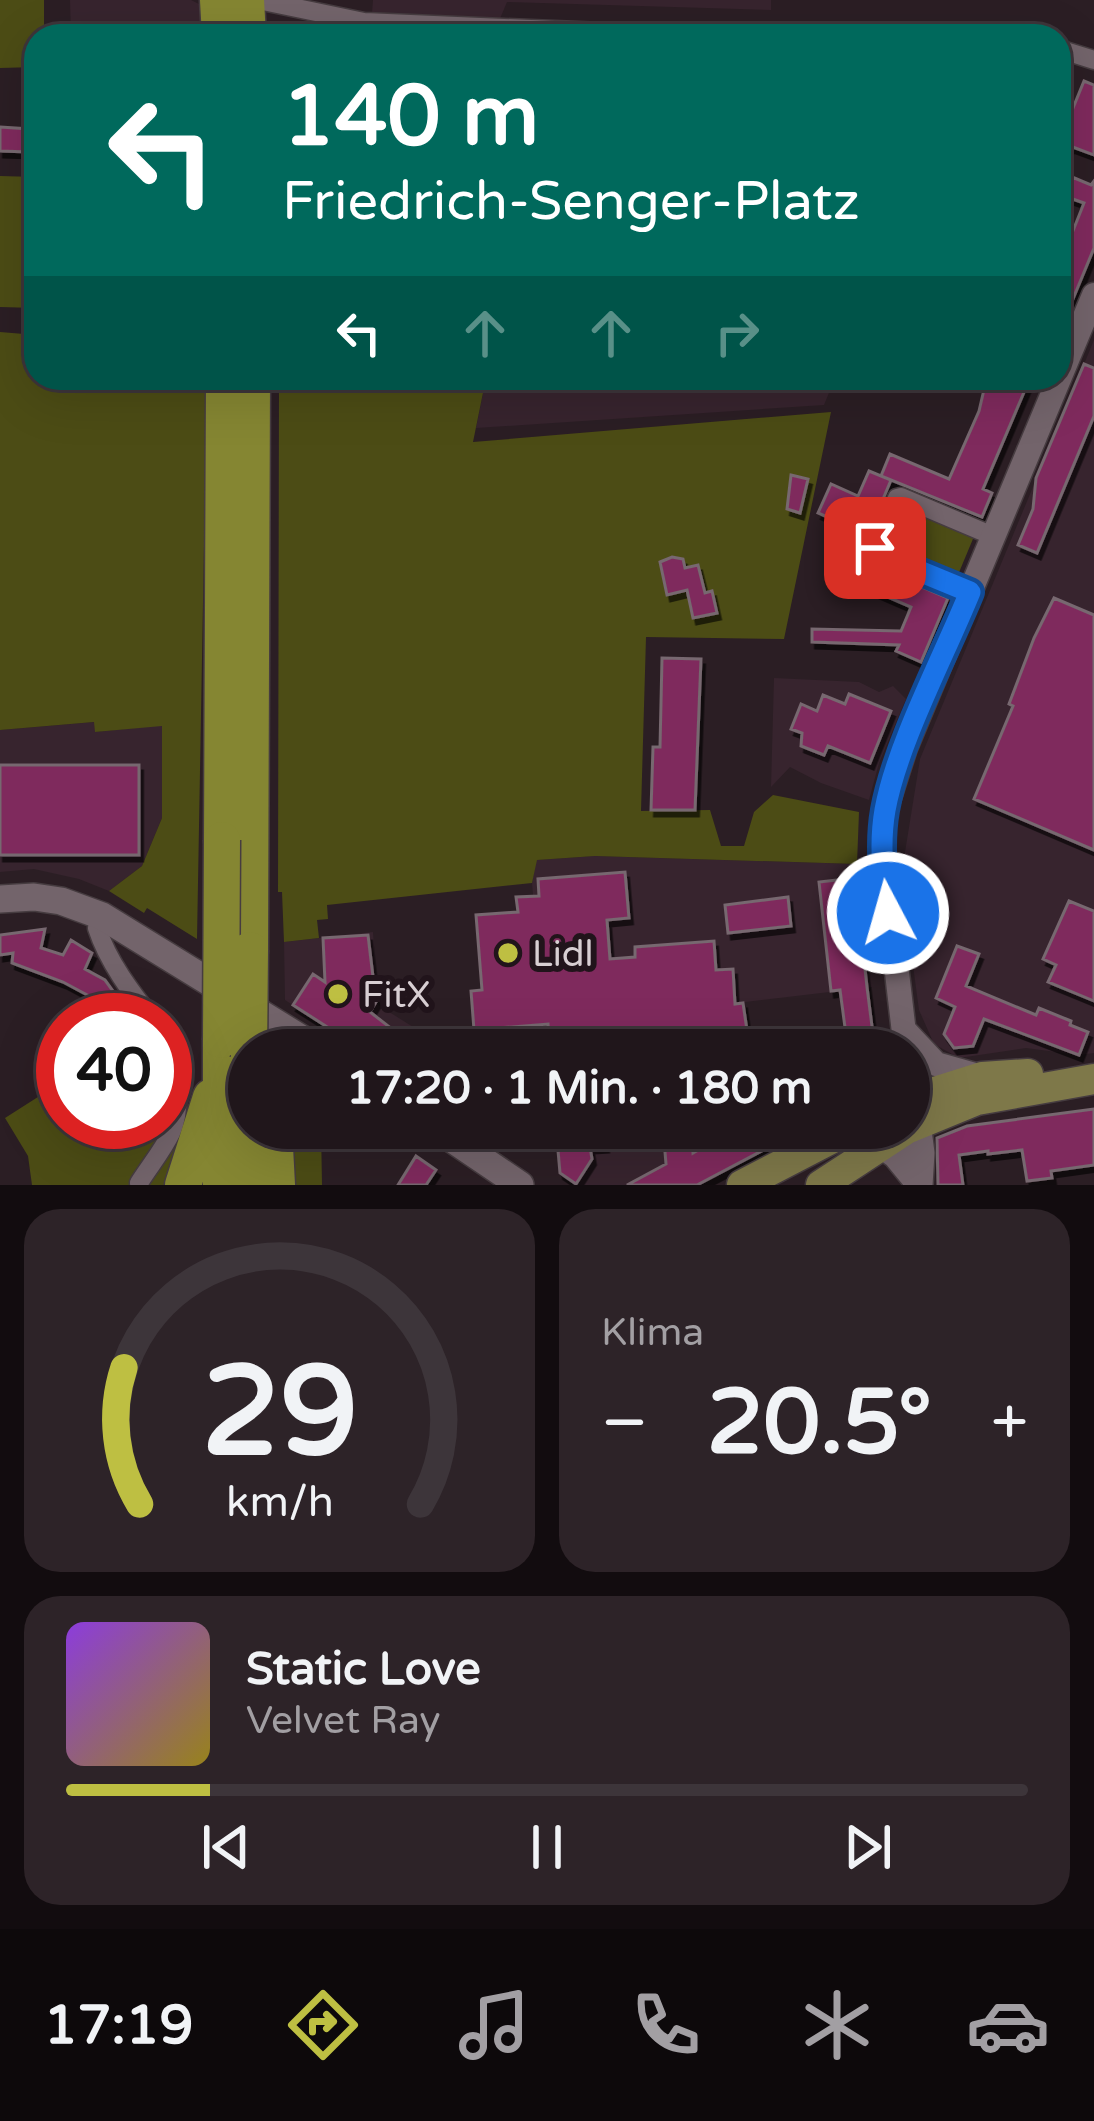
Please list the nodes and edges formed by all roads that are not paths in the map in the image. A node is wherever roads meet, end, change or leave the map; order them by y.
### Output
1 (258, 0) edge
2 (411, 24) edge
3 (1094, 295) edge
4 (1071, 350) edge
5 (224, 390) edge
6 (252, 390) edge
7 (1054, 390) edge
8 (993, 536) junction
9 (970, 592) junction
10 (236, 849) junction
11 (0, 899) edge
12 (103, 916) junction
13 (250, 950) junction
14 (131, 993) edge
15 (231, 1029) edge
16 (235, 1029) edge
17 (268, 1029) edge
18 (286, 1029) edge
19 (904, 1029) edge
20 (930, 1059) edge
21 (228, 1060) edge
22 (982, 1078) junction
23 (1082, 1081) edge
24 (228, 1083) edge
25 (930, 1101) edge
26 (930, 1110) edge
27 (161, 1149) edge
28 (244, 1149) edge
29 (275, 1149) edge
30 (467, 1149) edge
31 (823, 1149) edge
32 (860, 1149) edge
33 (906, 1149) edge
34 (139, 1183) edge
35 (919, 1184) edge
36 (183, 1185) edge
37 (221, 1185) edge
38 (249, 1185) edge
39 (277, 1185) edge
40 (520, 1185) edge
41 (742, 1185) edge
42 (820, 1185) edge

1 - 2 street
3 - 4 street
5 - 10 highway
6 - 10 highway
7 - 8 street
8 - 9 street
8 - 9 street
9 - 19 street
10 - 13 highway
10 - 15 highway, bridge
11 - 12 main road
12 - 14 street
12 - 18 main road
13 - 16 highway, bridge
13 - 17 highway, bridge
20 - 22 street
21 - 36 highway
22 - 23 main road
22 - 25 main road
23 - 26 main road
24 - 37 highway
27 - 34 street
28 - 38 highway
29 - 39 highway
30 - 40 main road
31 - 41 main road
32 - 42 main road
33 - 35 main road

